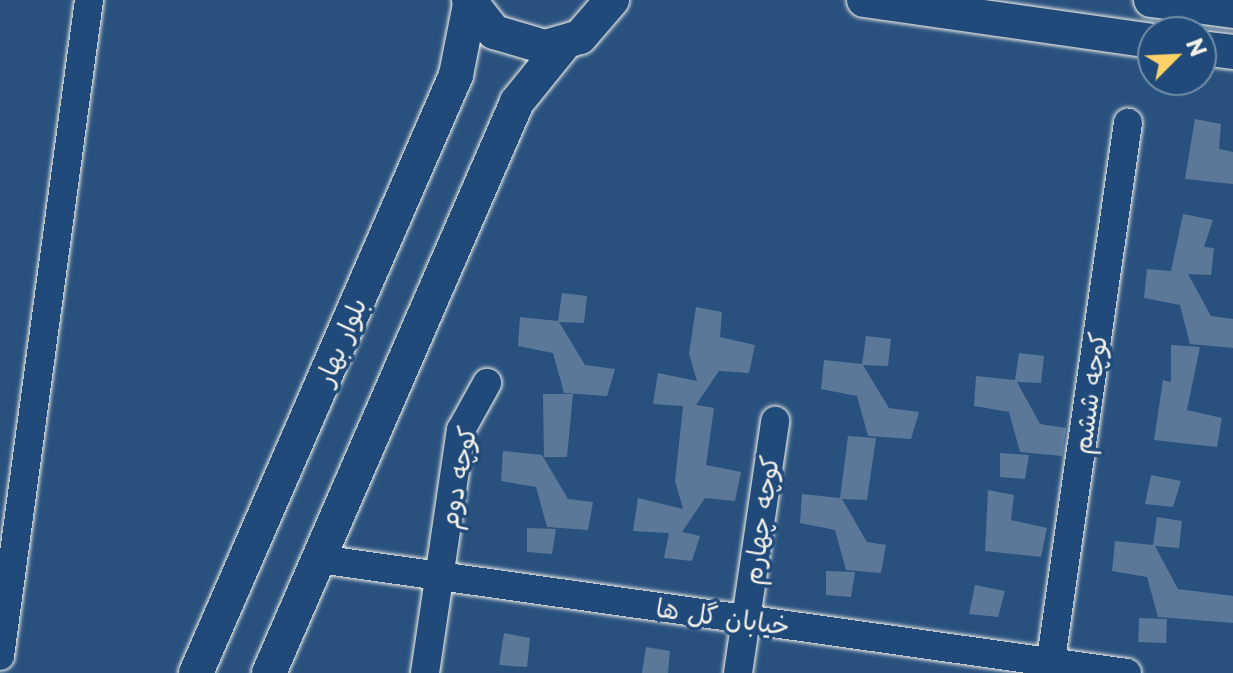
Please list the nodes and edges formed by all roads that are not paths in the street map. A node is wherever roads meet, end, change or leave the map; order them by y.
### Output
1 (89, 0) edge
2 (612, 0) edge
3 (864, 0) edge
4 (1151, 0) edge
5 (470, 2) edge
6 (1233, 11) edge
7 (1137, 39) edge
8 (563, 45) junction
9 (1128, 123) dead end
10 (487, 383) dead end
11 (775, 421) dead end
12 (319, 559) junction
13 (439, 576) junction
14 (746, 619) junction
15 (0, 656) edge
16 (1050, 668) edge
17 (196, 673) edge
18 (269, 673) edge
19 (425, 673) edge
20 (738, 673) edge
21 (1127, 673) edge

1 - 15 street
2 - 8 street
3 - 7 street
4 - 6 street
5 - 8 street
5 - 17 street, بلوار بهار
8 - 12 street
9 - 16 street, کوچه ششم
10 - 13 street, کوچه دوم
11 - 14 street, کوچه چهارم
12 - 13 street, خیابان گل ها
12 - 18 street
13 - 14 street, خیابان گل ها
13 - 19 street, کوچه دوم
14 - 16 street, خیابان گل ها
14 - 20 street, کوچه چهارم
16 - 21 street, خیابان گل ها

